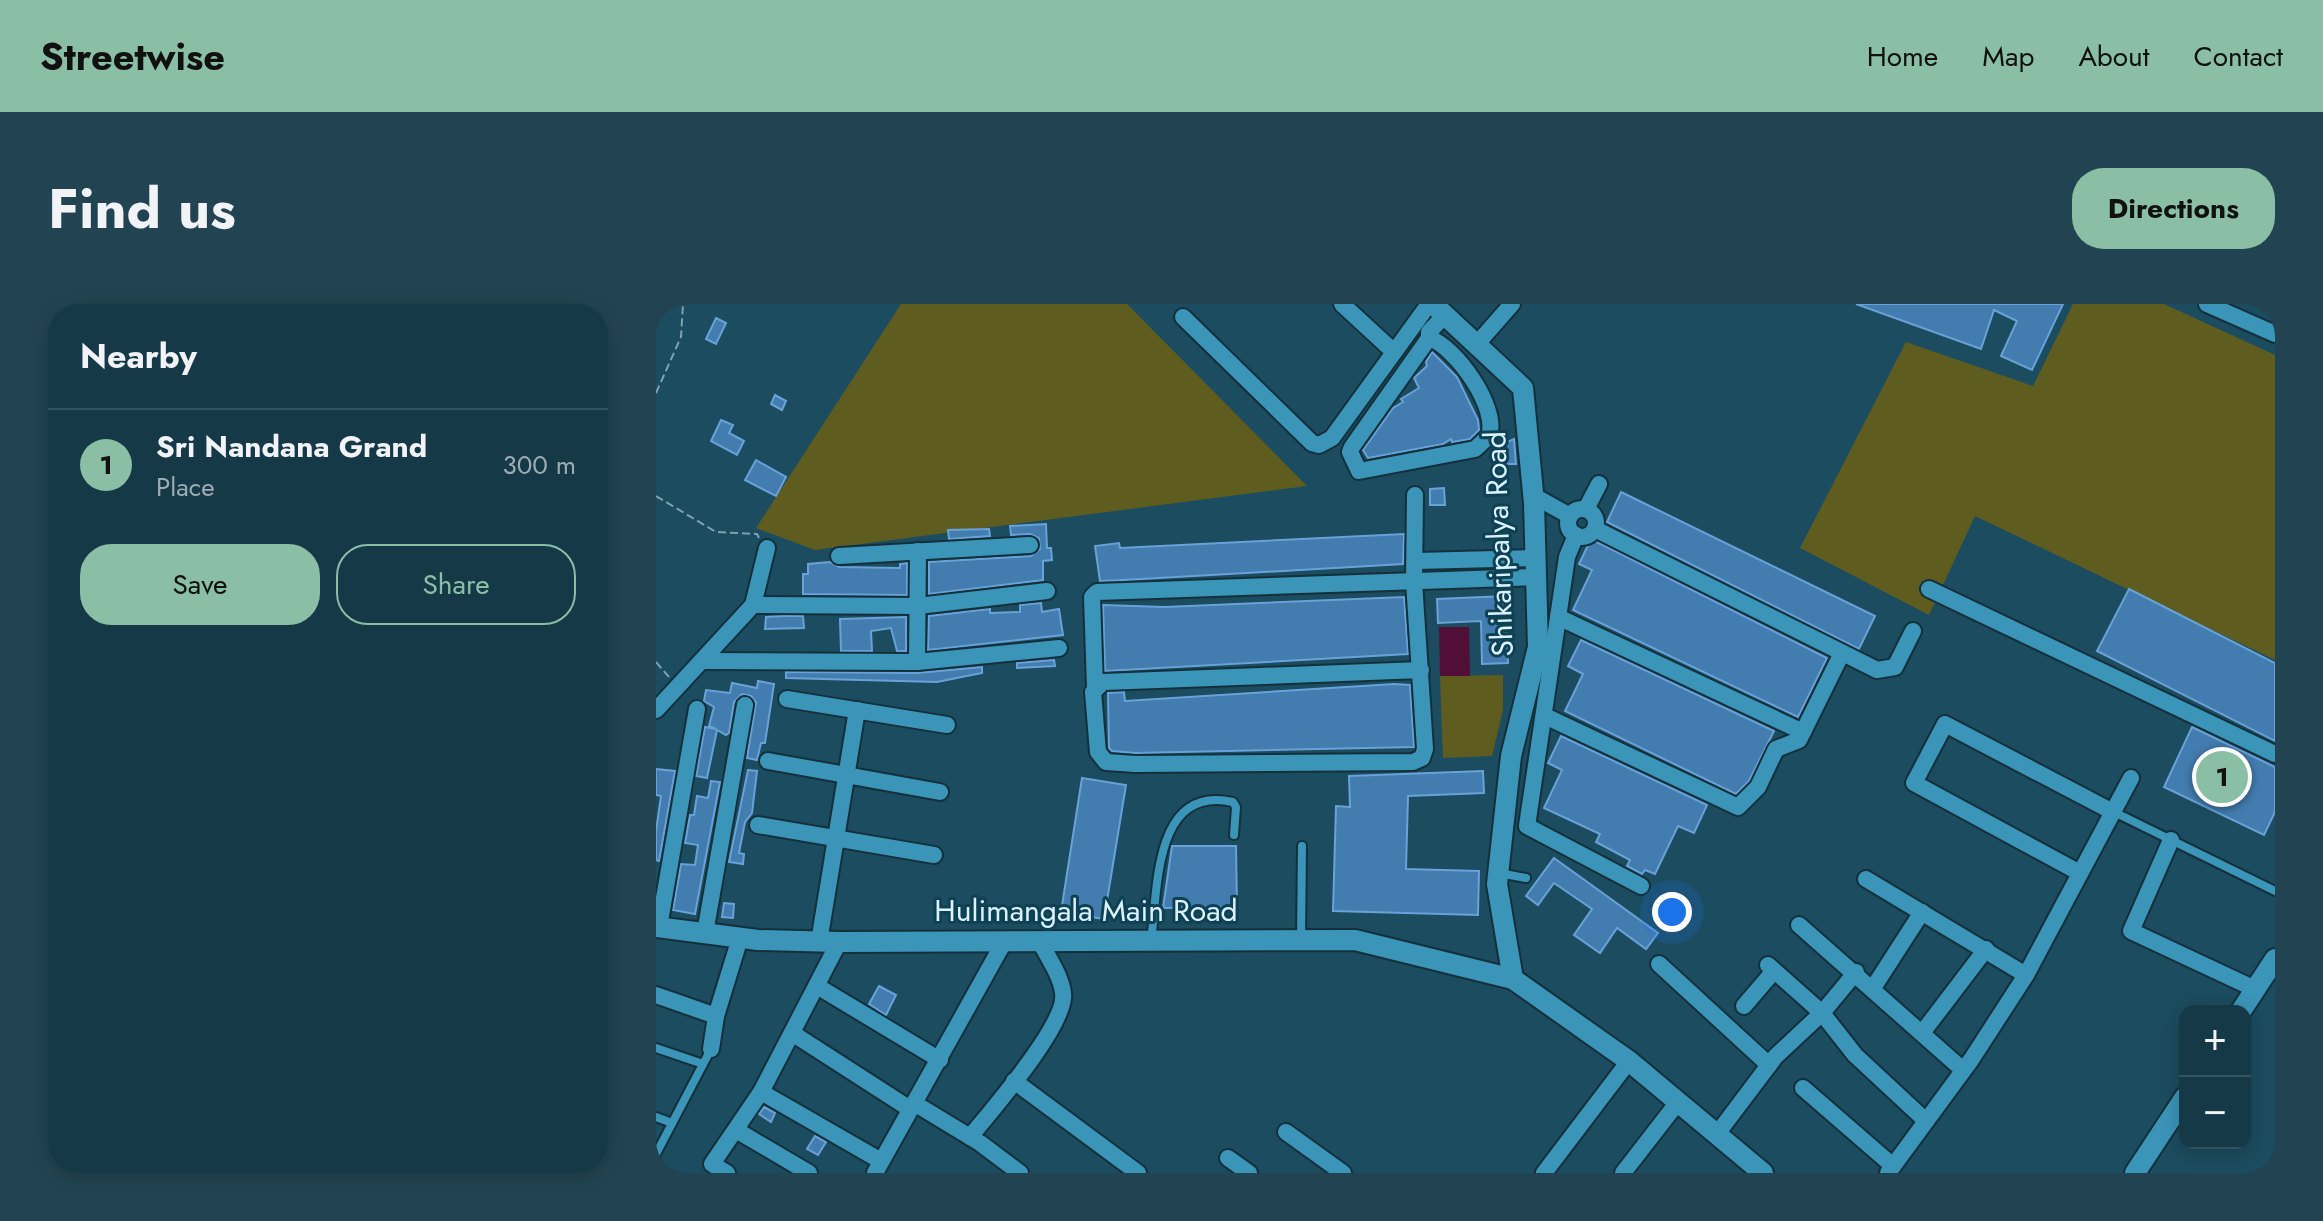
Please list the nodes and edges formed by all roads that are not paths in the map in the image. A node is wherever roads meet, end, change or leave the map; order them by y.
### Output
1 (1342, 304) edge
2 (1512, 304) edge
3 (2207, 304) edge
4 (1440, 311) edge
5 (1183, 317) dead end
6 (2275, 334) edge
7 (1432, 339) junction
8 (1476, 345) junction
9 (1394, 352) junction
10 (1599, 484) dead end
11 (1415, 495) dead end
12 (1534, 496) junction
13 (1586, 509) junction
14 (1570, 516) junction
15 (1595, 529) junction
16 (1576, 535) junction
17 (1030, 545) dead end
18 (767, 548) road end
19 (918, 551) junction
20 (839, 556) dead end
21 (1416, 561) junction
22 (1536, 568) junction
23 (1414, 582) junction
24 (1929, 589) dead end
25 (1047, 591) dead end
26 (753, 605) junction
27 (918, 606) junction
28 (1558, 617) junction
29 (1913, 631) dead end
30 (1059, 648) dead end
31 (1842, 653) junction
32 (702, 661) junction
33 (917, 662) junction
34 (1421, 670) junction
35 (1095, 688) junction
36 (787, 699) dead end
37 (745, 705) dead end
38 (697, 709) dead end
39 (656, 710) edge
40 (857, 710) junction
41 (1545, 716) junction
42 (947, 725) dead end
43 (1803, 732) junction
44 (2275, 754) edge
45 (768, 761) dead end
46 (847, 775) junction
47 (2131, 778) dead end
48 (940, 792) dead end
49 (2113, 812) junction
50 (1501, 824) junction
51 (758, 825) dead end
52 (1527, 826) junction
53 (1234, 835) dead end
54 (836, 839) junction
55 (2171, 840) junction
56 (1302, 846) dead end
57 (934, 855) dead end
58 (1498, 873) junction
59 (2080, 873) junction
60 (1526, 878) dead end
61 (1866, 879) dead end
62 (1641, 886) dead end
63 (2275, 891) edge
64 (1922, 912) junction
65 (1799, 925) dead end
66 (657, 927) edge
67 (705, 933) junction
68 (740, 938) junction
69 (1301, 940) junction
70 (1151, 941) junction
71 (829, 942) junction
72 (1004, 942) junction
73 (1040, 942) junction
74 (1986, 949) junction
75 (2275, 959) edge
76 (1659, 964) dead end
77 (1856, 972) junction
78 (2026, 975) junction
79 (1513, 979) junction
80 (817, 986) junction
81 (1873, 988) junction
82 (2255, 989) junction
83 (656, 995) edge
84 (2245, 1005) edge
85 (1744, 1006) dead end
86 (1822, 1013) junction
87 (716, 1016) junction
88 (792, 1033) junction
89 (1922, 1033) junction
90 (656, 1048) edge
91 (707, 1057) junction
92 (940, 1060) junction
93 (1629, 1061) junction
94 (1769, 1065) junction
95 (1963, 1070) junction
96 (1014, 1081) junction
97 (1803, 1088) dead end
98 (761, 1092) junction
99 (1678, 1102) junction
100 (912, 1106) junction
101 (2179, 1106) edge
102 (656, 1117) edge
103 (1926, 1121) junction
104 (672, 1123) junction
105 (736, 1130) junction
106 (1286, 1132) dead end
107 (1717, 1134) junction
108 (970, 1137) junction
109 (656, 1154) edge
110 (1228, 1158) dead end
111 (878, 1167) edge
112 (1891, 1169) edge
113 (727, 1173) edge
114 (809, 1173) edge
115 (1020, 1173) edge
116 (1138, 1173) edge
117 (1249, 1173) edge
118 (1343, 1173) edge
119 (1544, 1173) edge
120 (1623, 1173) edge
121 (1763, 1173) edge
122 (2135, 1173) edge

1 - 9 street
2 - 8 street
3 - 6 street
4 - 7 street
4 - 8 street, Shikaripalya Road
4 - 9 street
5 - 9 street
7 - 7 street
8 - 12 street, Shikaripalya Road
10 - 13 street
11 - 21 street
12 - 14 street
12 - 22 street, Shikaripalya Road
13 - 14 street
13 - 15 street
14 - 16 street
15 - 16 street
15 - 31 street
16 - 28 street
17 - 19 street
18 - 26 street
19 - 20 street
19 - 27 street
21 - 22 street
21 - 23 street
22 - 23 street
22 - 50 street, Shikaripalya Road
23 - 34 street
23 - 35 street
24 - 44 street
25 - 27 street
26 - 27 street
26 - 32 street
27 - 33 street
28 - 41 street
28 - 43 street
29 - 31 street
30 - 33 street
31 - 43 street
32 - 33 street
32 - 39 street
34 - 35 street
34 - 35 street
36 - 40 street
37 - 67 street
38 - 66 street
40 - 42 street
40 - 46 street
41 - 43 street
41 - 52 street
45 - 46 street
46 - 48 street
46 - 54 street
47 - 49 street
49 - 55 lane
49 - 59 street
49 - 59 street
50 - 52 street
50 - 58 street, Shikaripalya Road
51 - 54 street
52 - 62 street
53 - 70 lane
54 - 57 street
54 - 71 street
55 - 63 lane
55 - 82 street
56 - 69 lane
58 - 60 lane
58 - 79 street, Shikaripalya Road
59 - 78 street
61 - 64 street
64 - 74 street
64 - 81 street
65 - 77 street
66 - 67 street, Hulimangala Main Road
67 - 68 street, Hulimangala Main Road
68 - 71 street, Hulimangala Main Road
68 - 87 street
69 - 70 street, Hulimangala Main Road
69 - 79 street, Hulimangala Main Road
70 - 73 street, Hulimangala Main Road
71 - 72 street, Hulimangala Main Road
71 - 80 street
72 - 73 street, Hulimangala Main Road
72 - 92 street
73 - 96 street
74 - 78 street
74 - 89 street
75 - 82 street
76 - 94 street
77 - 81 street
77 - 86 street
78 - 95 street
79 - 93 street
80 - 88 street
80 - 92 street
81 - 89 street
82 - 84 street
83 - 87 street
85 - 86 street
86 - 94 street
86 - 103 street
87 - 91 street
88 - 98 street
88 - 100 street
89 - 95 street
90 - 91 lane
91 - 104 lane
92 - 100 street
93 - 99 street
93 - 119 street
94 - 107 street
95 - 103 street
96 - 108 street
96 - 116 street
97 - 112 street
98 - 105 street
98 - 111 street
99 - 107 street
99 - 120 street
100 - 108 street
100 - 111 street
101 - 122 street
102 - 104 lane
103 - 112 street
104 - 109 lane
105 - 113 street
105 - 114 street
106 - 118 street
107 - 121 street
108 - 115 street
110 - 117 street

